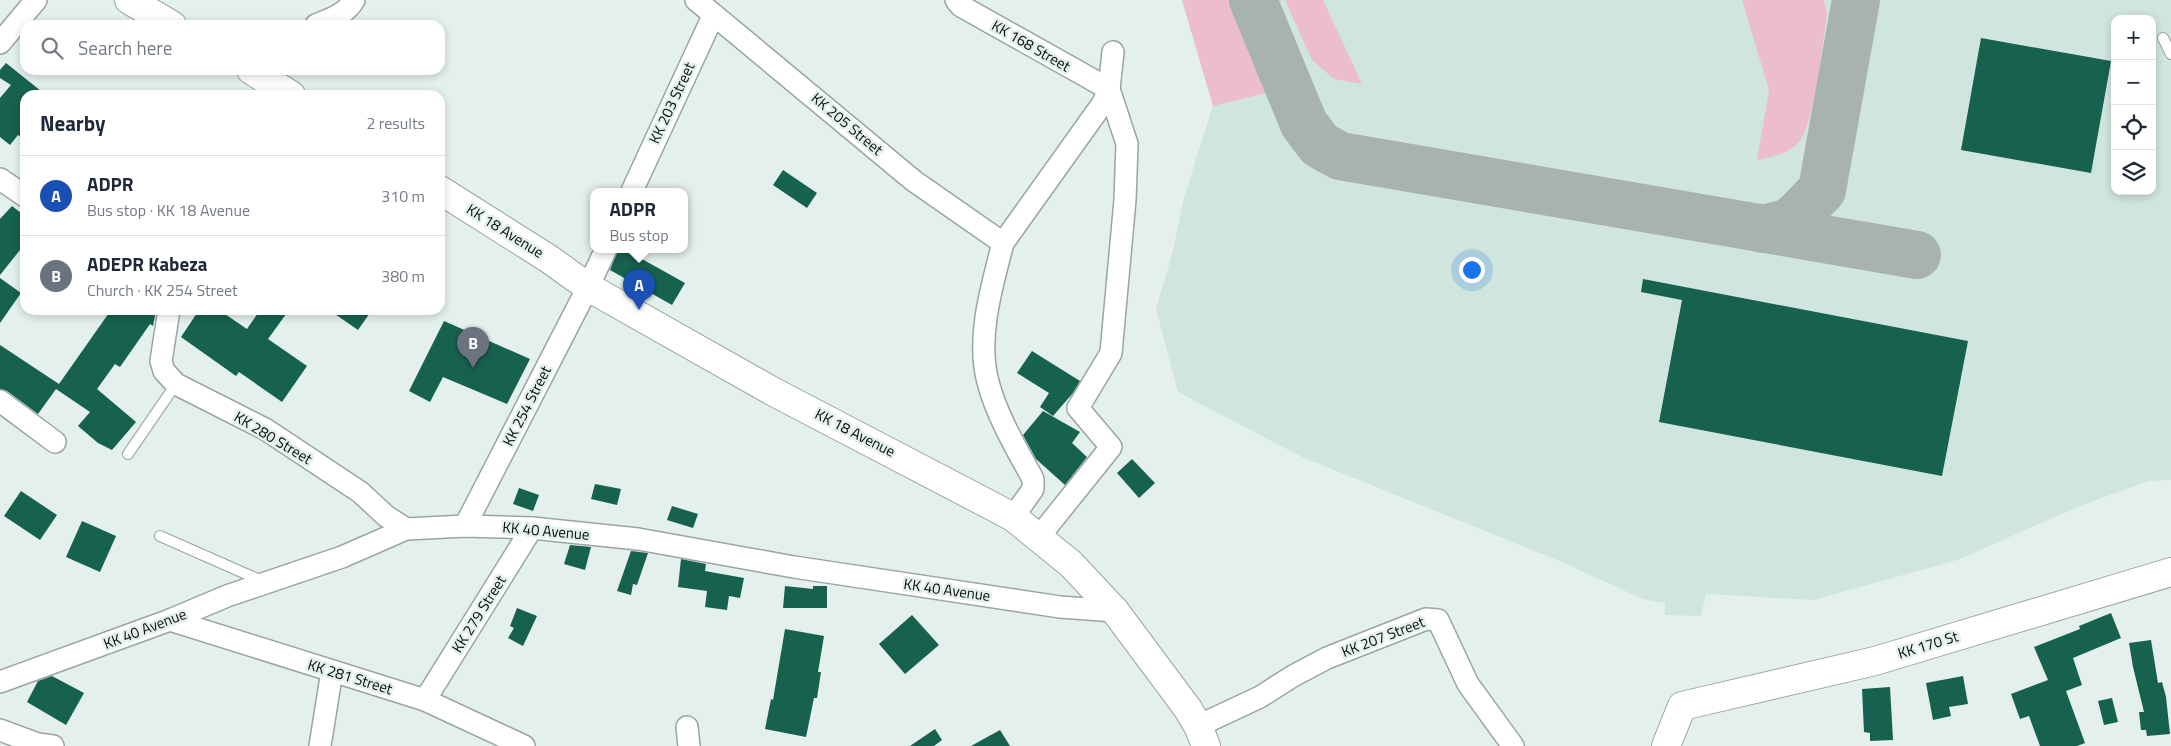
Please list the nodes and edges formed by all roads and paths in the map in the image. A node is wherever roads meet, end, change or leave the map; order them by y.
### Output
1 (36, 0) edge
2 (129, 0) edge
3 (354, 0) edge
4 (696, 0) edge
5 (956, 0) edge
6 (713, 16) junction
7 (163, 20) edge
8 (327, 20) edge
9 (2163, 38) dead end
10 (0, 43) edge
11 (1113, 52) dead end
12 (2171, 54) edge
13 (259, 75) edge
14 (1108, 89) junction
15 (283, 90) edge
16 (0, 178) edge
17 (633, 188) edge
18 (20, 192) edge
19 (445, 193) edge
20 (1003, 243) junction
21 (604, 253) edge
22 (588, 287) junction
23 (168, 315) edge
24 (176, 384) junction
25 (0, 401) edge
26 (56, 442) dead end
27 (128, 454) dead end
28 (1013, 517) junction
29 (466, 526) junction
30 (406, 528) junction
31 (532, 528) junction
32 (160, 536) dead end
33 (1038, 538) junction
34 (2171, 572) edge
35 (265, 583) junction
36 (1115, 611) junction
37 (170, 620) junction
38 (332, 672) junction
39 (0, 682) edge
40 (425, 700) junction
41 (0, 730) edge
42 (1202, 736) edge
43 (54, 746) edge
44 (320, 746) edge
45 (524, 746) edge
46 (1513, 746) edge
47 (1666, 746) edge

1 - 10 street
2 - 7 main road
3 - 8 street
4 - 6 street, KK 205 Street
5 - 14 street, KK 168 Street
6 - 17 street, KK 203 Street
6 - 20 street, KK 205 Street
9 - 12 lane
11 - 14 street
13 - 15 main road
14 - 20 street
14 - 33 street
16 - 18 street
19 - 22 main road, KK 18 Avenue
20 - 28 street
21 - 22 street
22 - 28 main road, KK 18 Avenue
22 - 29 street, KK 254 Street
23 - 24 street, KK 280 Street
24 - 27 lane
24 - 30 street, KK 280 Street
25 - 26 street
28 - 33 main road, KK 18 Avenue
29 - 30 street, KK 40 Avenue
29 - 31 street, KK 40 Avenue
30 - 35 street, KK 40 Avenue
31 - 36 street, KK 40 Avenue
31 - 40 street, KK 279 Street
32 - 35 lane
33 - 36 main road, KK 18 Avenue
34 - 47 main road, KK 170 St
35 - 37 street, KK 40 Avenue
36 - 42 main road, KK 18 Avenue
37 - 38 street, KK 281 Street
37 - 39 street, KK 40 Avenue
38 - 40 street, KK 281 Street
38 - 44 street
40 - 45 street, KK 281 Street
41 - 43 street
42 - 46 street, KK 207 Street

